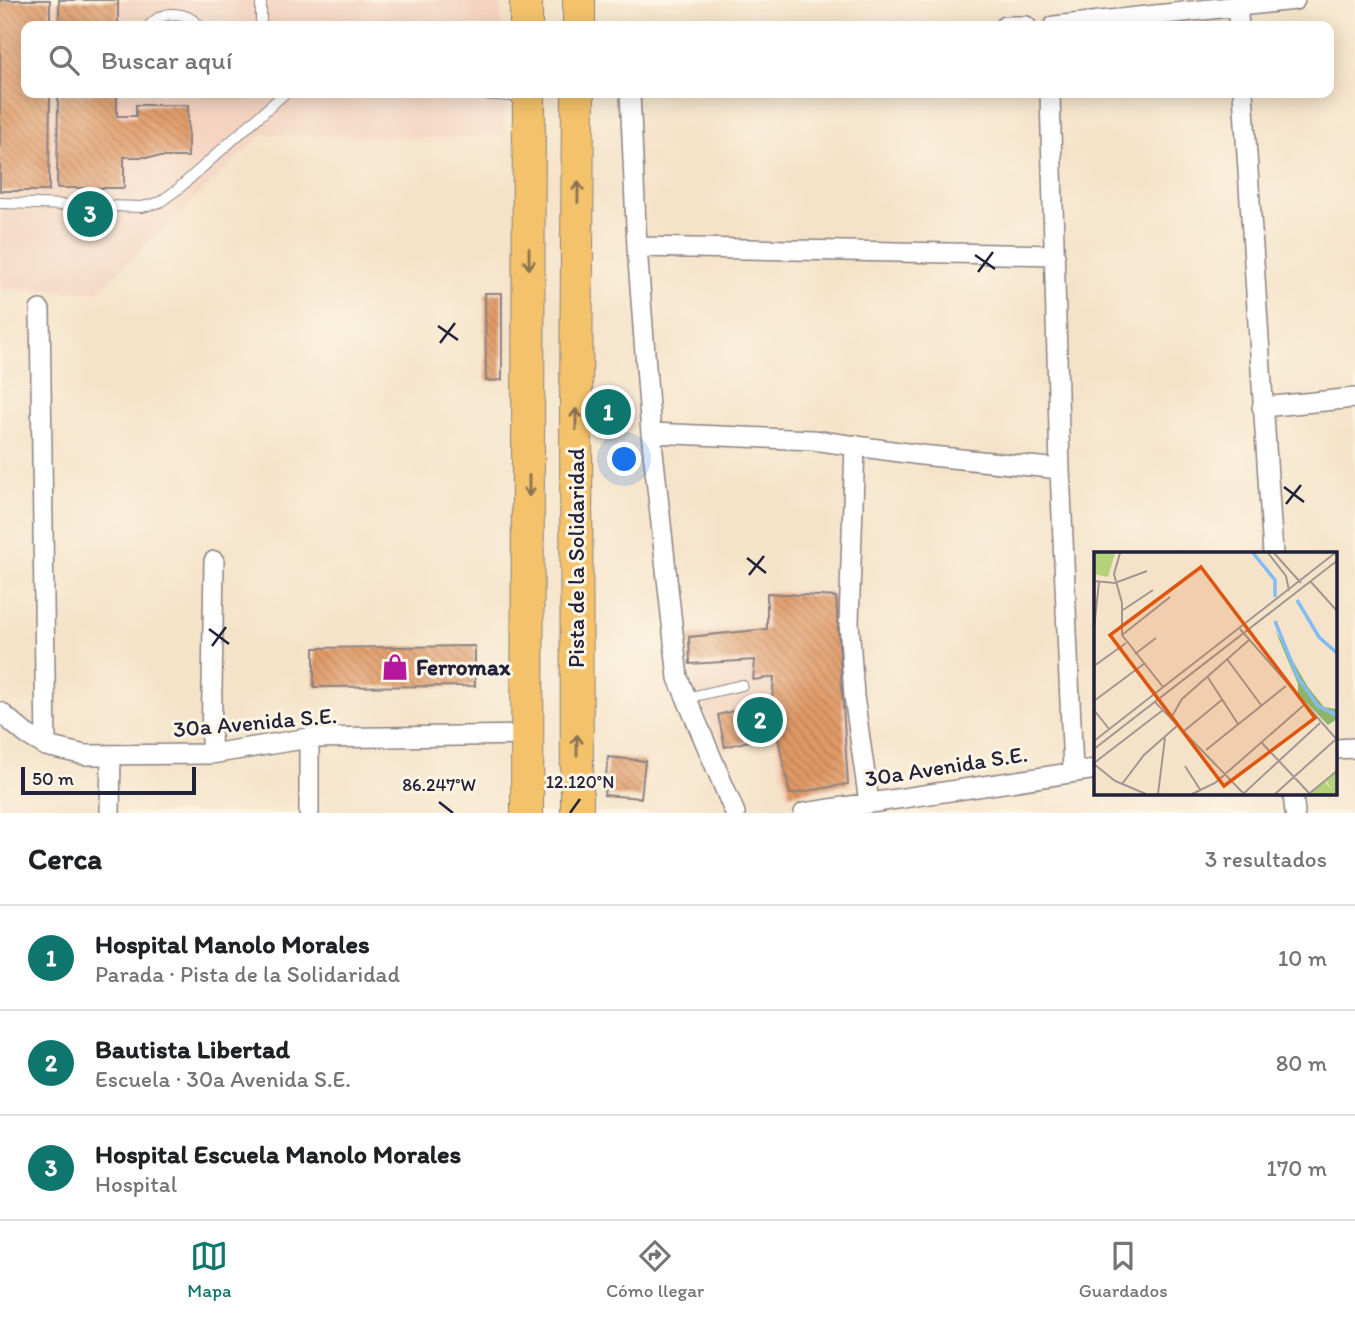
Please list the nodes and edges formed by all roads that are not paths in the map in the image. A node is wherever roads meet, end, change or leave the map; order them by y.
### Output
1 (261, 0) edge
2 (526, 0) edge
3 (579, 0) edge
4 (1295, 0) edge
5 (1237, 5) junction
6 (155, 21) edge
7 (195, 21) edge
8 (261, 21) edge
9 (526, 21) edge
10 (579, 21) edge
11 (1098, 21) edge
12 (1239, 21) edge
13 (279, 98) edge
14 (529, 98) edge
15 (579, 98) edge
16 (630, 98) edge
17 (1050, 98) edge
18 (1243, 98) edge
19 (0, 202) edge
20 (637, 247) junction
21 (1055, 255) junction
22 (40, 310) dead end
23 (1355, 398) edge
24 (1262, 407) junction
25 (651, 433) junction
26 (855, 444) junction
27 (1060, 468) junction
28 (1273, 552) edge
29 (214, 561) dead end
30 (742, 685) dead end
31 (686, 698) junction
32 (0, 712) edge
33 (528, 735) junction
34 (309, 738) junction
35 (46, 746) junction
36 (211, 754) junction
37 (111, 755) junction
38 (1094, 769) edge
39 (1073, 771) junction
40 (869, 803) junction
41 (110, 813) edge
42 (309, 813) edge
43 (527, 813) edge
44 (578, 813) edge
45 (735, 813) edge
46 (805, 813) edge

1 - 8 lane
2 - 9 main road
3 - 10 main road
4 - 5 street
5 - 11 street
5 - 12 street
6 - 7 lane
13 - 19 lane
14 -> 33 main road, Pista de la Solidaridad
44 -> 15 main road, Pista de la Solidaridad
16 - 20 street
17 - 21 street
18 - 24 street
20 - 21 street
20 - 25 street
21 - 27 street
22 - 35 street
23 - 24 street
24 - 28 street
25 - 26 street
25 - 31 street
26 - 27 street
26 - 40 street
27 - 39 street
29 - 36 street
30 - 31 lane
31 - 45 street
32 - 35 street, 30a Avenida S.E.
33 - 34 street, 30a Avenida S.E.
33 - 43 main road, Pista de la Solidaridad
34 - 36 street, 30a Avenida S.E.
34 - 42 street
35 - 37 street, 30a Avenida S.E.
36 - 37 street, 30a Avenida S.E.
37 - 41 street
38 - 39 street, 30a Avenida S.E.
39 - 40 street, 30a Avenida S.E.
40 - 46 street, 30a Avenida S.E.

